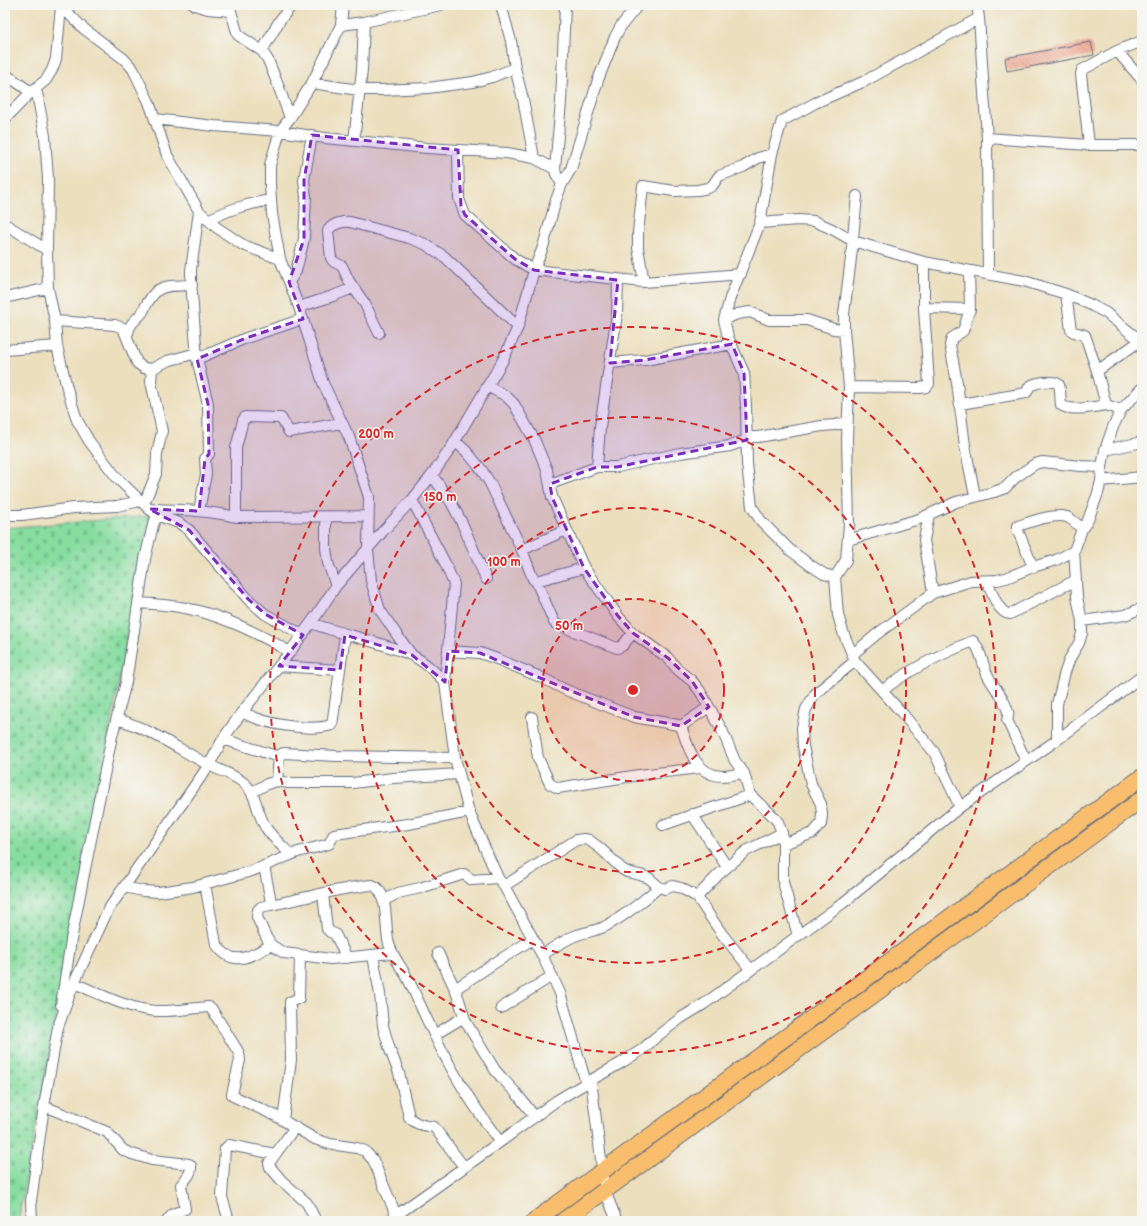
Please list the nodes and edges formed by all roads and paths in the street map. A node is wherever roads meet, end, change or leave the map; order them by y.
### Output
1 (194, 5) edge
2 (292, 5) edge
3 (441, 5) edge
4 (501, 5) edge
5 (565, 5) edge
6 (638, 5) edge
7 (977, 5) edge
8 (61, 6) edge
9 (339, 6) edge
10 (230, 8) edge
11 (979, 18) junction
12 (364, 22) junction
13 (341, 25) junction
14 (1142, 41) edge
15 (262, 51) junction
16 (1117, 51) junction
17 (515, 68) junction
18 (5, 74) edge
19 (1142, 80) edge
20 (312, 83) junction
21 (33, 90) junction
22 (359, 90) junction
23 (290, 118) junction
24 (5, 119) edge
25 (155, 119) junction
26 (280, 131) junction
27 (312, 135) junction
28 (987, 138) junction
29 (354, 141) junction
30 (1089, 145) junction
31 (1142, 145) edge
32 (458, 150) junction
33 (772, 154) junction
34 (534, 158) junction
35 (555, 169) junction
36 (562, 184) junction
37 (857, 196) dead end
38 (271, 200) junction
39 (199, 211) junction
40 (208, 220) junction
41 (760, 223) junction
42 (5, 224) edge
43 (853, 241) junction
44 (47, 250) junction
45 (280, 259) junction
46 (924, 262) junction
47 (534, 270) junction
48 (969, 270) junction
49 (741, 274) junction
50 (988, 274) junction
51 (618, 280) junction
52 (289, 282) junction
53 (644, 282) junction
54 (192, 285) junction
55 (48, 288) junction
56 (353, 288) junction
57 (1066, 294) junction
58 (5, 298) edge
59 (299, 308) junction
60 (924, 308) junction
61 (970, 310) junction
62 (303, 319) junction
63 (724, 320) junction
64 (55, 321) junction
65 (518, 327) junction
66 (844, 330) junction
67 (379, 333) dead end
68 (127, 336) junction
69 (1141, 341) edge
70 (732, 344) junction
71 (56, 346) junction
72 (5, 350) edge
73 (197, 356) junction
74 (610, 363) junction
75 (152, 369) junction
76 (1097, 371) junction
77 (487, 386) junction
78 (849, 388) junction
79 (1142, 388) edge
80 (960, 404) junction
81 (1106, 405) junction
82 (1121, 410) junction
83 (848, 422) junction
84 (342, 423) junction
85 (747, 438) junction
86 (455, 441) junction
87 (1142, 442) edge
88 (1105, 450) junction
89 (1102, 467) junction
90 (597, 468) junction
91 (432, 475) junction
92 (1142, 479) edge
93 (1101, 481) junction
94 (550, 484) junction
95 (976, 496) junction
96 (412, 500) junction
97 (145, 505) junction
98 (199, 511) junction
99 (5, 515) edge
100 (929, 515) junction
101 (160, 516) junction
102 (326, 516) junction
103 (368, 516) junction
104 (236, 517) junction
105 (1082, 529) junction
106 (566, 530) junction
107 (848, 540) junction
108 (368, 549) junction
109 (522, 550) junction
110 (1074, 552) junction
111 (1033, 567) junction
112 (584, 568) junction
113 (835, 577) junction
114 (486, 579) dead end
115 (1076, 580) junction
116 (536, 581) junction
117 (987, 581) junction
118 (336, 586) junction
119 (933, 593) junction
120 (138, 603) junction
121 (1142, 608) edge
122 (1082, 621) junction
123 (311, 623) junction
124 (633, 633) junction
125 (303, 635) junction
126 (345, 635) junction
127 (448, 651) junction
128 (290, 652) junction
129 (412, 655) junction
130 (853, 658) junction
131 (279, 666) junction
132 (340, 670) junction
133 (1142, 676) edge
134 (445, 682) junction
135 (882, 691) junction
136 (709, 707) junction
137 (242, 712) junction
138 (532, 717) dead end
139 (117, 719) junction
140 (681, 726) junction
141 (224, 739) junction
142 (1057, 740) junction
143 (279, 757) junction
144 (455, 758) junction
145 (1026, 761) junction
146 (209, 765) junction
147 (700, 768) junction
148 (744, 773) junction
149 (459, 774) junction
150 (1142, 776) edge
151 (277, 781) junction
152 (252, 792) junction
153 (750, 795) junction
154 (1142, 799) edge
155 (960, 807) junction
156 (469, 812) junction
157 (692, 814) junction
158 (663, 825) dead end
159 (782, 833) junction
160 (783, 844) junction
161 (291, 855) junction
162 (264, 866) junction
163 (727, 867) junction
164 (501, 882) junction
165 (205, 884) junction
166 (124, 887) junction
167 (659, 887) junction
168 (323, 894) junction
169 (697, 897) junction
170 (383, 901) junction
171 (270, 905) junction
172 (798, 936) junction
173 (533, 939) junction
174 (272, 945) junction
175 (392, 954) junction
176 (438, 954) dead end
177 (542, 955) junction
178 (300, 956) junction
179 (373, 956) junction
180 (346, 958) junction
181 (751, 970) junction
182 (552, 976) junction
183 (74, 983) junction
184 (455, 989) junction
185 (501, 1008) dead end
186 (464, 1017) junction
187 (58, 1027) junction
188 (434, 1035) junction
189 (588, 1081) junction
190 (44, 1106) junction
191 (535, 1117) junction
192 (283, 1120) junction
193 (295, 1127) junction
194 (500, 1142) junction
195 (275, 1154) junction
196 (464, 1167) junction
197 (602, 1172) junction
198 (604, 1191) junction
199 (392, 1218) edge
200 (32, 1221) edge
201 (167, 1221) edge
202 (229, 1221) edge
203 (316, 1221) edge
204 (534, 1221) edge
205 (563, 1221) edge
206 (617, 1221) edge

1 - 10 street
2 - 15 street
3 - 12 street
4 - 17 street
5 - 35 street
6 - 36 street
7 - 11 street
8 - 21 street
8 - 25 street
9 - 13 street
10 - 15 street
11 - 28 street
11 - 33 street
12 - 13 street
12 - 22 street
13 - 20 street
14 - 16 street
15 - 23 street
16 - 19 street
16 - 30 street
17 - 22 street
17 - 34 street
18 - 21 street
20 - 22 street
20 - 23 street
21 - 24 street
21 - 44 street
22 - 29 street
23 - 26 street
25 - 26 street
25 - 39 street
26 - 27 street
26 - 38 street
27 - 29 street
27 - 52 street
28 - 30 street
28 - 50 street
29 - 32 street
30 - 31 street
32 - 34 street
32 - 47 street
33 - 41 street
33 - 53 street
34 - 35 street
35 - 36 street
36 - 47 street
37 - 43 street
38 - 40 street
38 - 45 street
39 - 40 street
39 - 54 street
40 - 45 street
41 - 43 street
41 - 49 street
42 - 44 street
43 - 46 street
43 - 66 street
44 - 55 street
45 - 52 street
46 - 48 street
46 - 60 street
47 - 51 street
47 - 65 street
48 - 50 street
48 - 61 street
49 - 53 street
49 - 63 street
50 - 57 street
51 - 53 street
51 - 74 street
52 - 59 street
54 - 68 street
54 - 73 street
55 - 58 street
55 - 64 street
56 - 59 street
56 - 65 street
56 - 67 street
57 - 69 street
57 - 76 street
59 - 62 street
60 - 61 street
60 - 78 street
61 - 80 street
62 - 73 street
62 - 84 street
63 - 66 street
63 - 70 street
64 - 68 street
64 - 71 street
65 - 77 street
66 - 78 street
68 - 75 street
69 - 76 street
70 - 74 street
70 - 85 street
71 - 72 street
71 - 97 street
73 - 75 street
73 - 98 street
74 - 90 street
75 - 97 street
76 - 81 street
77 - 86 street
77 - 94 street
78 - 83 street
79 - 82 street
80 - 81 street
80 - 95 street
81 - 82 street
82 - 88 street
83 - 85 street
83 - 107 street
84 - 103 street
84 - 104 street
85 - 90 street
85 - 113 street
86 - 91 street
86 - 109 street
87 - 88 street
88 - 89 street
89 - 93 street
89 - 95 street
90 - 94 street
91 - 96 street
91 - 114 street
92 - 93 street
93 - 105 street
94 - 106 street
95 - 100 street
96 - 108 street
96 - 127 street
97 - 98 street
97 - 99 street
97 - 101 street
98 - 104 street
100 - 107 street
100 - 119 street
101 - 120 street
101 - 125 street
102 - 103 street
102 - 104 street
102 - 118 street
103 - 108 street
105 - 110 street
105 - 111 street
106 - 109 street
106 - 112 street
107 - 113 street
108 - 118 street
108 - 129 street
109 - 116 street
110 - 111 street
110 - 115 street
111 - 117 street
112 - 116 street
112 - 124 street
113 - 130 street
115 - 117 street
115 - 122 street
116 - 124 street
117 - 119 street
118 - 123 street
119 - 130 street
120 - 128 street
120 - 139 street
121 - 122 street
122 - 142 street
123 - 125 street
123 - 126 street
124 - 136 street
125 - 128 street
126 - 129 street
126 - 132 street
127 - 134 street
127 - 140 street
128 - 131 street
129 - 134 street
130 - 135 street
130 - 160 street
131 - 132 street
131 - 137 street
132 - 137 street
133 - 142 street
134 - 144 street
135 - 145 street
135 - 155 street
136 - 140 street
136 - 148 street
137 - 141 street
138 - 147 street
139 - 146 street
139 - 187 street
140 - 147 street
141 - 143 street
141 - 146 street
142 - 145 street
143 - 144 street
143 - 151 street
144 - 149 street
145 - 155 street
146 - 152 street
146 - 166 street
147 - 148 street
148 - 153 street
149 - 151 street
149 - 156 street
150 - 197 main road
151 - 152 street
152 - 161 street
153 - 157 street
153 - 159 street
154 - 198 main road
155 - 172 street
156 - 161 street
156 - 164 street
157 - 158 street
157 - 163 street
159 - 160 street
159 - 163 street
160 - 172 street
161 - 162 street
162 - 165 street
162 - 171 street
163 - 169 street
164 - 167 street
164 - 170 street
164 - 173 street
165 - 166 street
165 - 174 street
166 - 183 street
167 - 169 street
167 - 177 street
168 - 170 street
168 - 171 street
168 - 180 street
169 - 181 street
170 - 175 street
171 - 174 street
172 - 181 street
173 - 177 street
173 - 184 street
174 - 178 street
175 - 179 street
175 - 188 street
176 - 184 street
177 - 182 street
178 - 180 street
178 - 192 street
179 - 180 street
179 - 196 street
181 - 189 street
182 - 185 street
182 - 189 street
183 - 187 street
183 - 192 street
184 - 186 street
186 - 188 street
186 - 191 street
187 - 190 street
188 - 194 street
189 - 191 street
189 - 197 street
190 - 200 street
190 - 201 street
191 - 194 street
192 - 193 street
193 - 195 street
193 - 199 street
194 - 196 street
195 - 202 street
195 - 203 street
196 - 199 street
197 - 198 street
197 - 204 main road
198 - 205 main road
198 - 206 street

